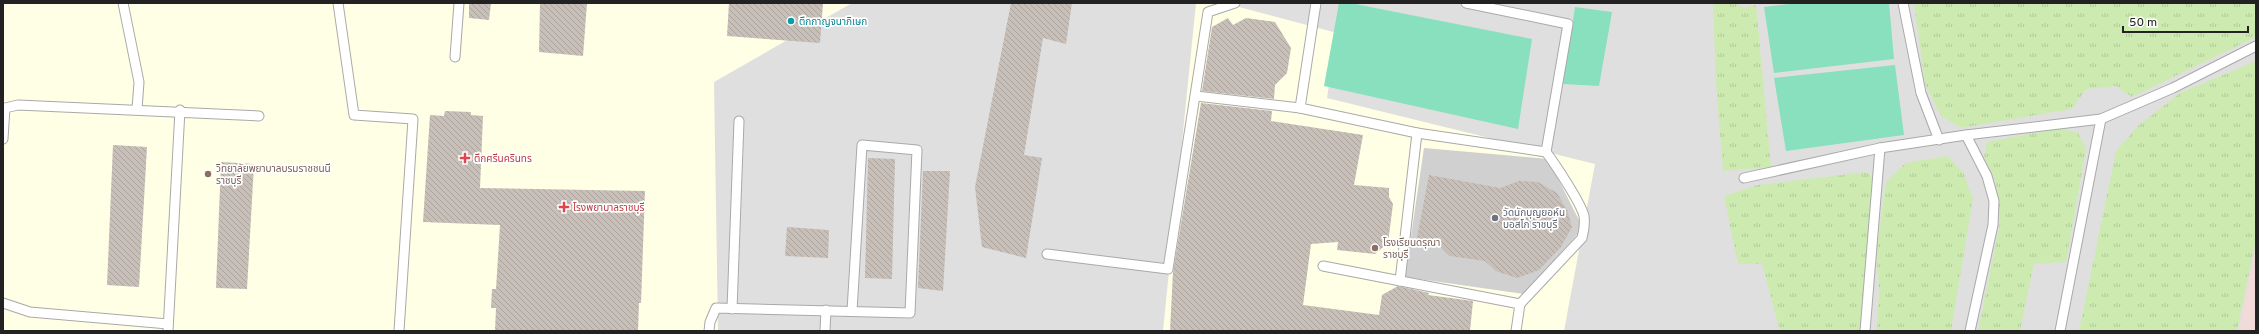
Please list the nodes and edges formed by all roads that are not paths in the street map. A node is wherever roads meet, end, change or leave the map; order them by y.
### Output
1 (123, 3) edge
2 (338, 3) edge
3 (459, 3) edge
4 (1235, 3) edge
5 (1316, 3) edge
6 (1466, 3) edge
7 (1903, 3) edge
8 (2256, 46) edge
9 (455, 57) dead end
10 (1196, 96) junction
11 (1300, 108) junction
12 (137, 109) junction
13 (180, 110) junction
14 (259, 116) dead end
15 (2101, 119) junction
16 (739, 121) dead end
17 (1417, 133) junction
18 (1966, 135) junction
19 (3, 139) edge
20 (1939, 140) junction
21 (1880, 148) junction
22 (1546, 152) junction
23 (1744, 178) dead end
24 (1047, 254) dead end
25 (1323, 266) dead end
26 (1400, 281) junction
27 (3, 303) edge
28 (1520, 304) junction
29 (732, 309) junction
30 (826, 310) junction
31 (852, 311) junction
32 (168, 328) edge
33 (399, 331) edge
34 (709, 331) edge
35 (825, 331) edge
36 (1516, 331) edge
37 (1865, 331) edge
38 (1970, 331) edge
39 (2060, 331) edge

1 - 12 lane
2 - 33 lane
3 - 9 lane
4 - 10 lane
5 - 11 lane
6 - 22 lane
7 - 20 lane
8 - 15 lane
10 - 11 lane
10 - 24 lane
11 - 17 lane
12 - 13 lane
12 - 19 lane
13 - 14 lane
13 - 32 lane
15 - 18 lane
15 - 39 lane
16 - 29 lane
17 - 22 lane
17 - 26 lane
18 - 20 lane
18 - 38 lane
20 - 21 lane
21 - 23 lane
21 - 37 lane
22 - 28 lane
25 - 26 lane
26 - 28 lane
27 - 32 lane
28 - 36 lane
29 - 30 lane
29 - 34 lane
30 - 31 lane
30 - 35 lane
31 - 31 lane

